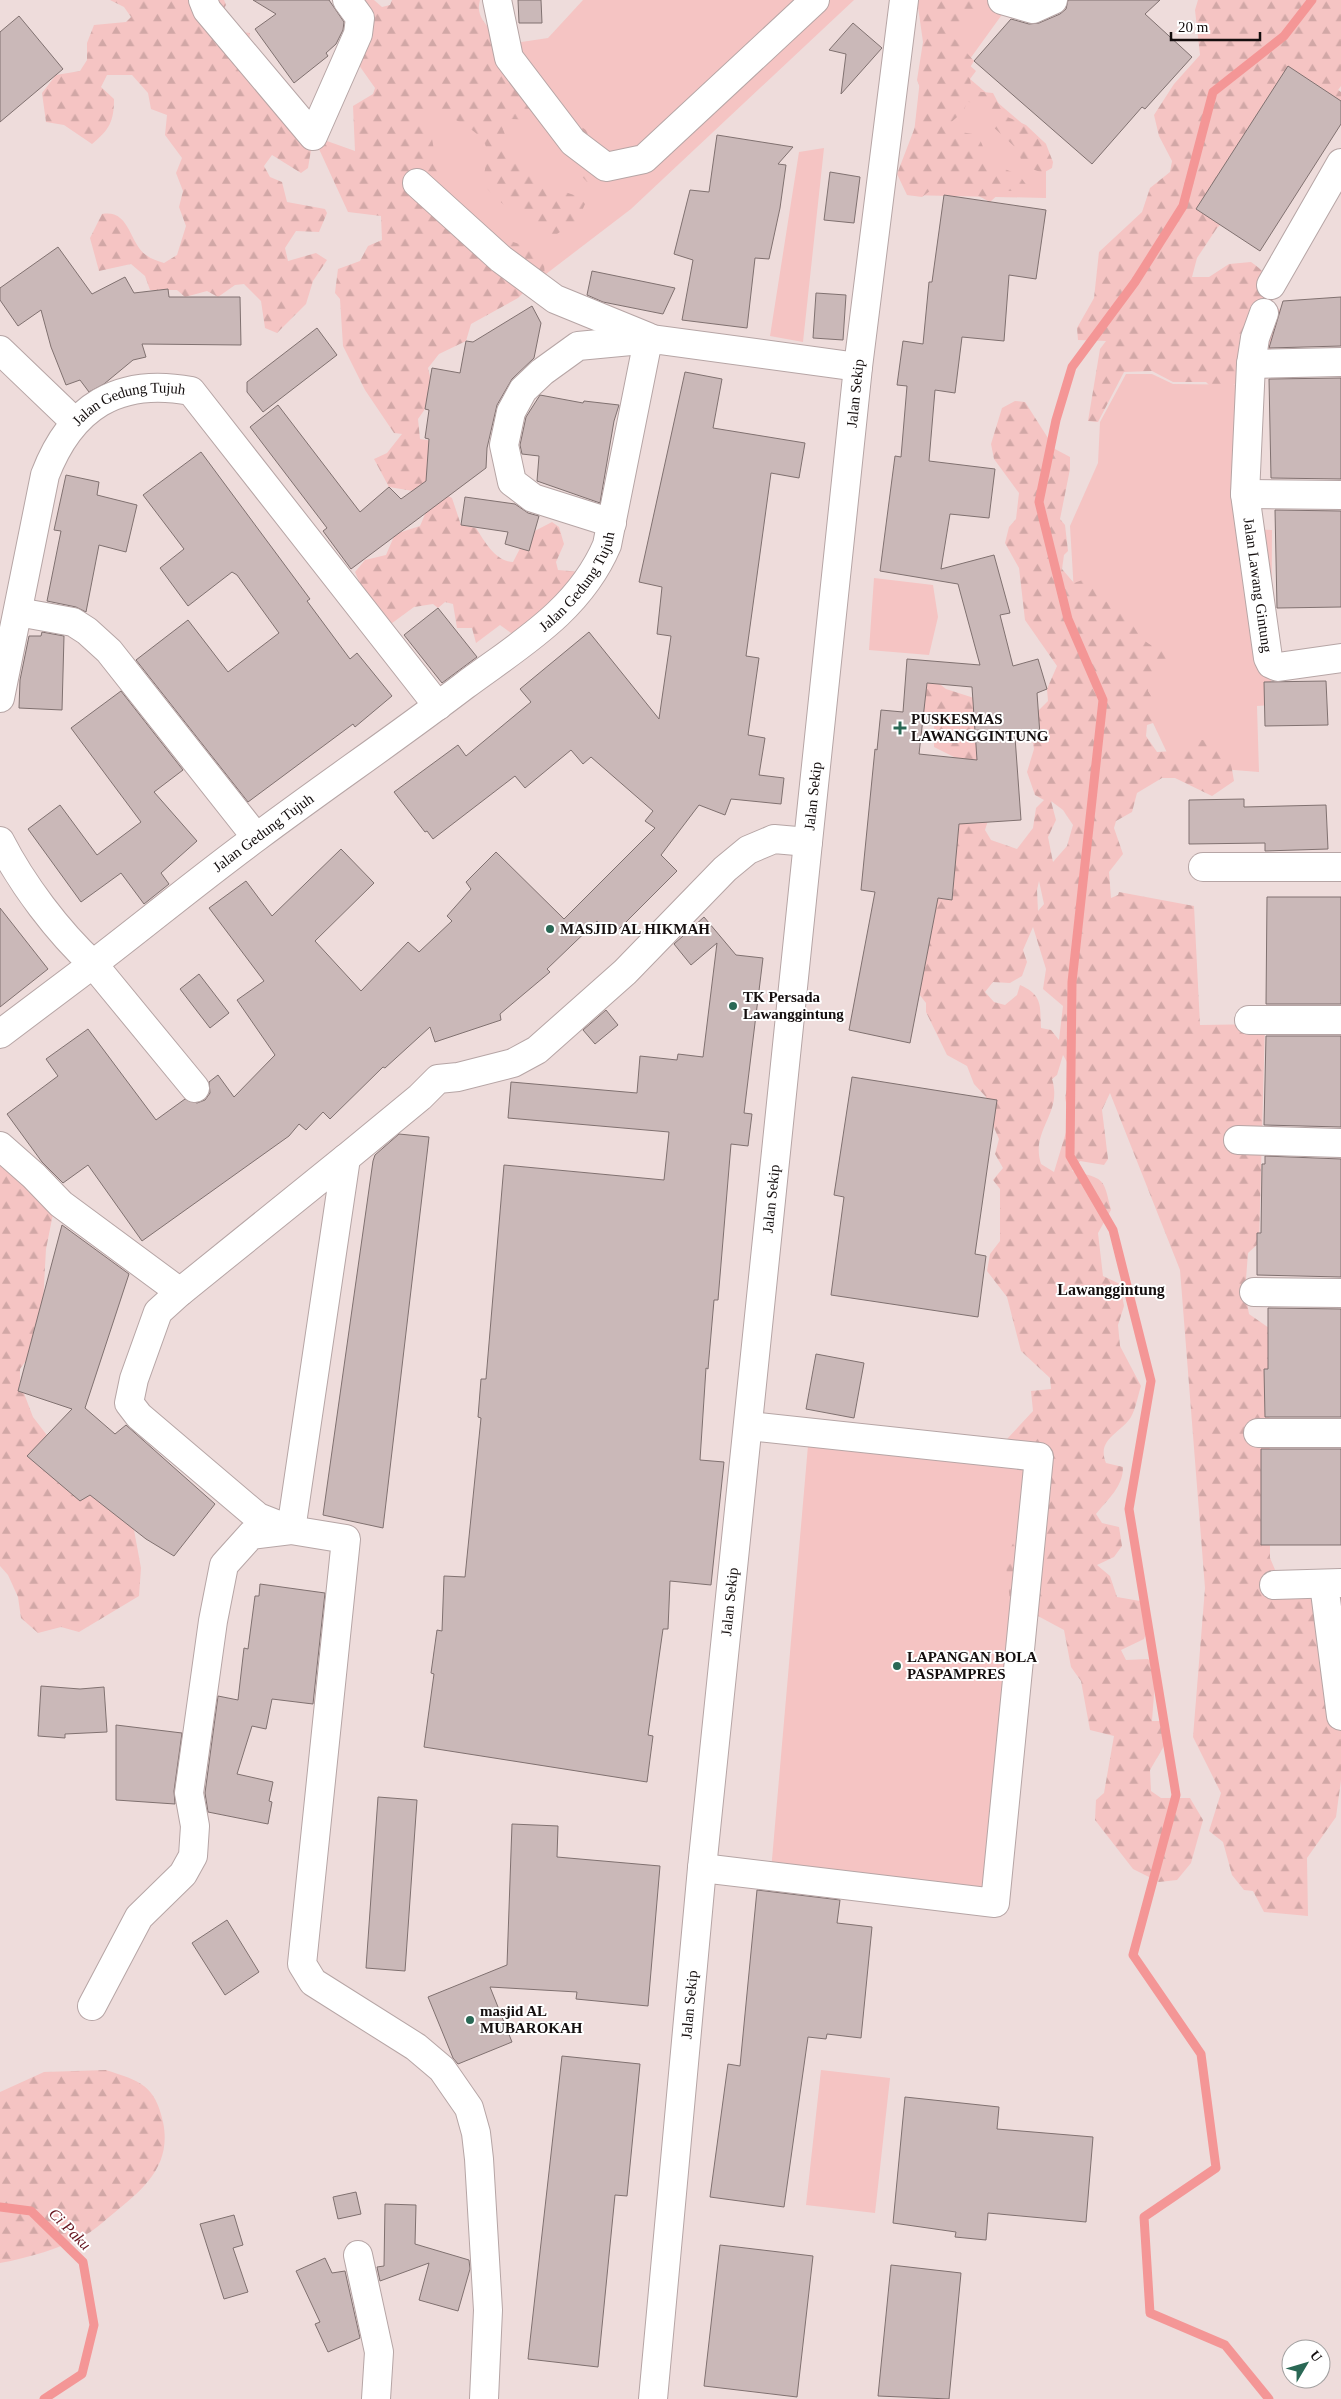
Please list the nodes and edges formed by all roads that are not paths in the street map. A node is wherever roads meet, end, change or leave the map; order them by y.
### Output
1 (203, 0) edge
2 (348, 0) edge
3 (497, 0) edge
4 (815, 0) edge
5 (904, 0) edge
6 (1002, 0) edge
7 (1053, 0) edge
8 (1341, 163) edge
9 (417, 182) dead end
10 (1271, 285) dead end
11 (1264, 312) dead end
12 (652, 339) junction
13 (0, 350) edge
14 (1341, 362) edge
15 (1251, 364) junction
16 (858, 367) junction
17 (75, 422) junction
18 (1245, 494) junction
19 (1341, 495) edge
20 (612, 523) junction
21 (18, 612) junction
22 (1341, 658) edge
23 (0, 698) edge
24 (438, 706) junction
25 (256, 837) junction
26 (0, 841) edge
27 (808, 842) junction
28 (1203, 867) dead end
29 (1341, 867) edge
30 (93, 964) junction
31 (1249, 1020) dead end
32 (1341, 1020) edge
33 (0, 1034) edge
34 (195, 1088) dead end
35 (1238, 1140) dead end
36 (1341, 1143) edge
37 (0, 1146) edge
38 (346, 1158) junction
39 (180, 1292) junction
40 (1254, 1292) dead end
41 (1341, 1293) edge
42 (748, 1426) junction
43 (1258, 1433) dead end
44 (1341, 1433) edge
45 (290, 1530) junction
46 (1332, 1584) edge
47 (1274, 1585) dead end
48 (1341, 1716) edge
49 (702, 1868) junction
50 (92, 2006) dead end
51 (358, 2254) dead end
52 (376, 2399) edge
53 (484, 2399) edge
54 (653, 2399) edge

1 - 2 street
3 - 4 street
5 - 16 street, Jalan Sekip
6 - 7 street
8 - 10 street
9 - 12 street
11 - 15 street, Jalan Lawang Gintung
12 - 16 street, Jalan Gedung Tujuh
12 - 20 street, Jalan Gedung Tujuh
12 - 20 street, Jalan Gedung Tujuh
13 - 17 street
14 - 15 street
15 - 18 street, Jalan Lawang Gintung
16 - 27 street, Jalan Sekip
17 - 21 street, Jalan Gedung Tujuh
17 - 24 street, Jalan Gedung Tujuh
18 - 19 street
18 - 22 street, Jalan Lawang Gintung
20 - 24 street, Jalan Gedung Tujuh
21 - 23 street, Jalan Gedung Tujuh
21 - 25 street
24 - 25 street, Jalan Gedung Tujuh
25 - 30 street, Jalan Gedung Tujuh
26 - 30 street
27 - 38 street
27 - 42 street, Jalan Sekip
28 - 29 street
30 - 33 street, Jalan Gedung Tujuh
30 - 34 street
31 - 32 street
35 - 36 street
37 - 39 street
38 - 39 street
38 - 45 street
39 - 45 street
40 - 41 street
42 - 49 street, Jalan Sekip
42 - 49 street
43 - 44 street
45 - 50 street
45 - 53 street
46 - 47 street
46 - 48 street
49 - 54 street, Jalan Sekip
51 - 52 street

